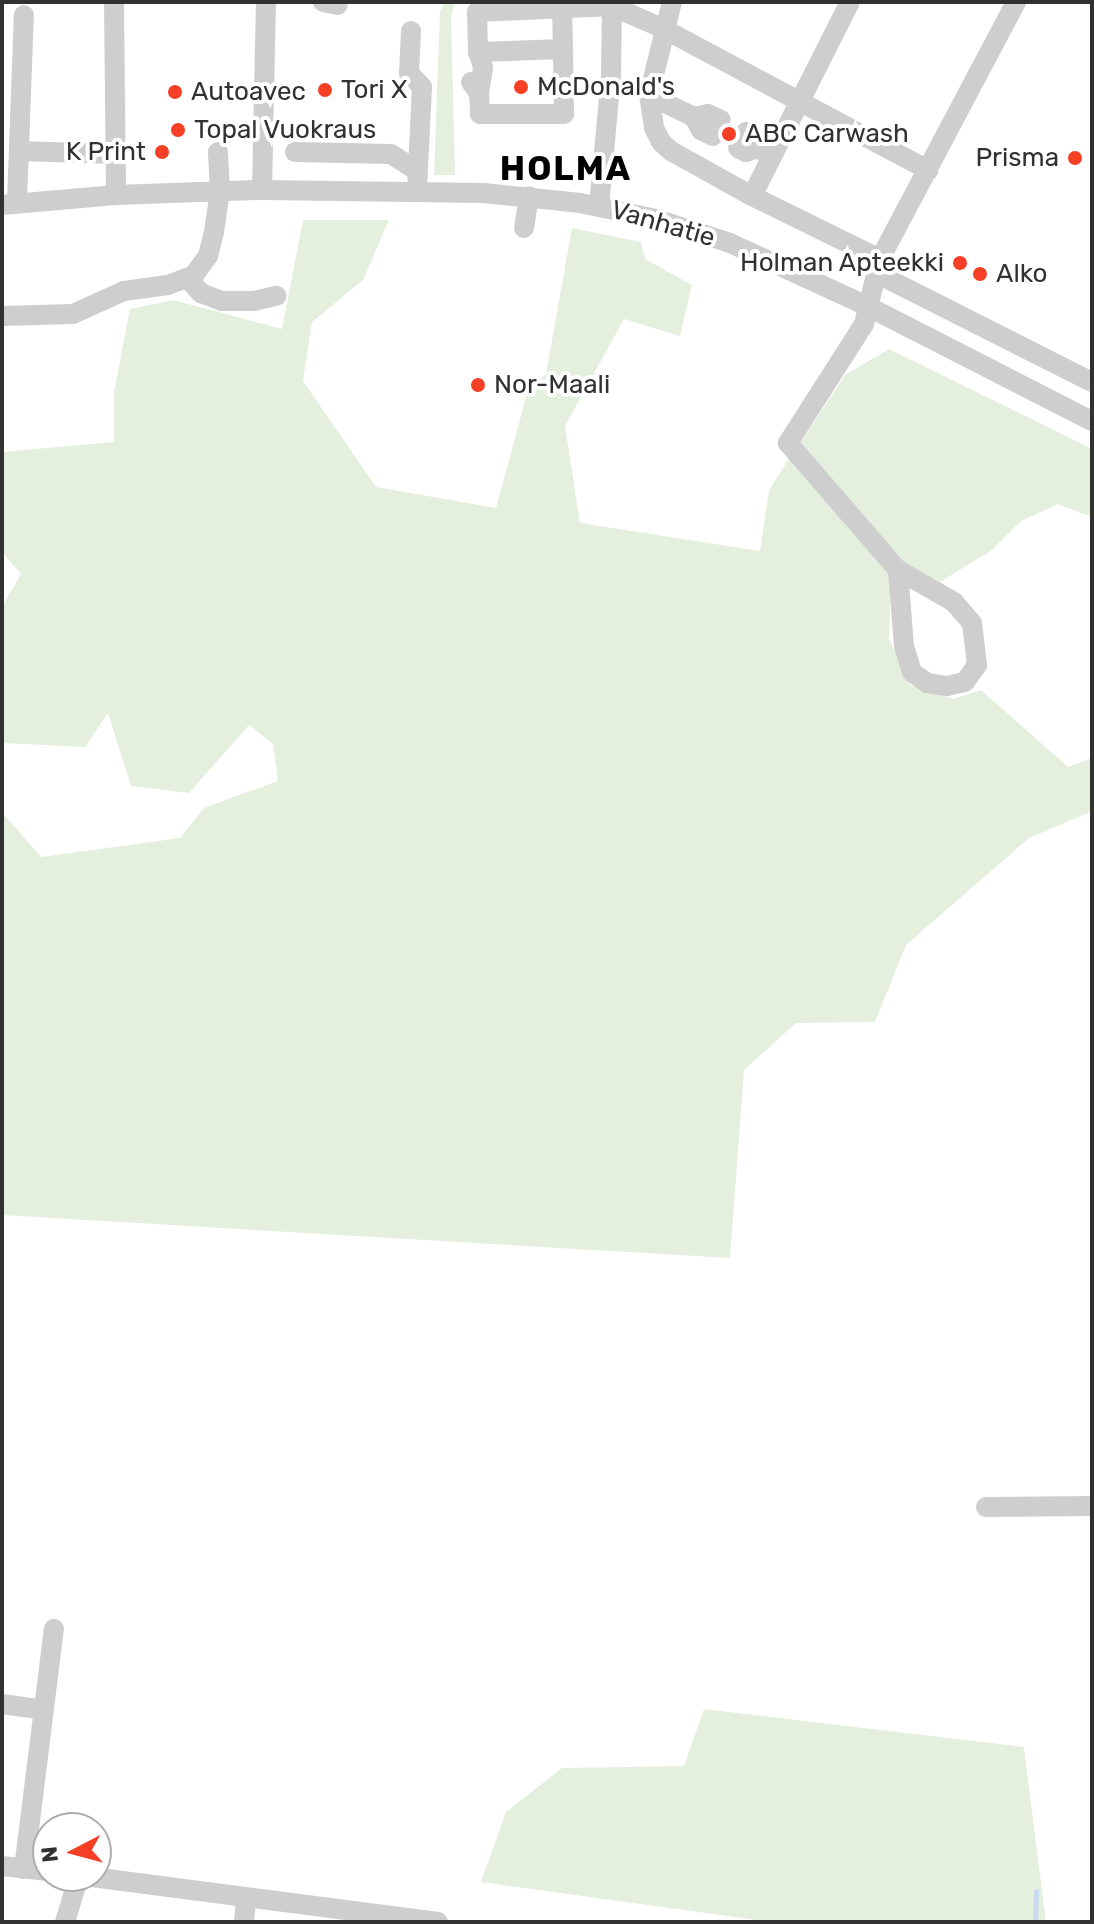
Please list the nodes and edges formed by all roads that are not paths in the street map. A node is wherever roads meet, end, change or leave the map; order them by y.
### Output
1 (114, 2) edge
2 (266, 2) edge
3 (672, 2) edge
4 (850, 2) edge
5 (1016, 2) edge
6 (612, 4) edge
7 (562, 9) junction
8 (24, 15) dead end
9 (662, 28) junction
10 (411, 31) dead end
11 (563, 49) junction
12 (478, 52) junction
13 (649, 95) junction
14 (799, 102) junction
15 (717, 128) dead end
16 (19, 151) junction
17 (218, 152) dead end
18 (295, 152) dead end
19 (115, 154) junction
20 (928, 170) junction
21 (417, 180) junction
22 (262, 190) junction
23 (220, 191) junction
24 (116, 195) junction
25 (529, 196) junction
26 (752, 196) junction
27 (10, 203) edge
28 (599, 207) junction
29 (524, 228) dead end
30 (878, 266) junction
31 (187, 278) junction
32 (276, 296) dead end
33 (869, 307) junction
34 (2, 316) edge
35 (1092, 382) edge
36 (1092, 421) edge
37 (898, 570) junction
38 (1092, 1506) edge
39 (986, 1507) dead end
40 (54, 1629) dead end
41 (2, 1704) edge
42 (44, 1710) junction
43 (2, 1866) edge
44 (24, 1869) junction
45 (32, 1870) edge
46 (112, 1880) edge
47 (76, 1892) edge
48 (246, 1897) junction
49 (377, 1919) edge
50 (65, 1922) edge
51 (244, 1922) edge
52 (438, 1922) edge

1 - 19 street
2 - 22 street
3 - 9 street
4 - 14 street
5 - 20 street
6 - 7 street
6 - 9 street
6 - 28 street
7 - 11 street
7 - 12 street
8 - 16 street
9 - 13 street
9 - 14 street
10 - 21 street
11 - 12 street
11 - 12 street
13 - 15 street
13 - 26 street
14 - 20 street
14 - 26 street
16 - 19 street
16 - 27 street
17 - 23 street
18 - 21 street
19 - 24 street
20 - 30 street
21 - 22 street, Vanhatie
21 - 25 street, Vanhatie
22 - 23 street, Vanhatie
23 - 24 street, Vanhatie
23 - 31 street
24 - 27 street, Vanhatie
25 - 28 street, Vanhatie
25 - 29 street
26 - 30 street
28 - 33 street, Vanhatie
30 - 33 street
30 - 35 street
31 - 32 street
31 - 34 street
33 - 36 street, Vanhatie
33 - 37 street
37 - 37 street
38 - 39 street
40 - 42 street
41 - 42 street
42 - 44 street
43 - 44 street
44 - 45 street
46 - 48 street
47 - 50 street
48 - 49 street
48 - 51 street
49 - 52 street

